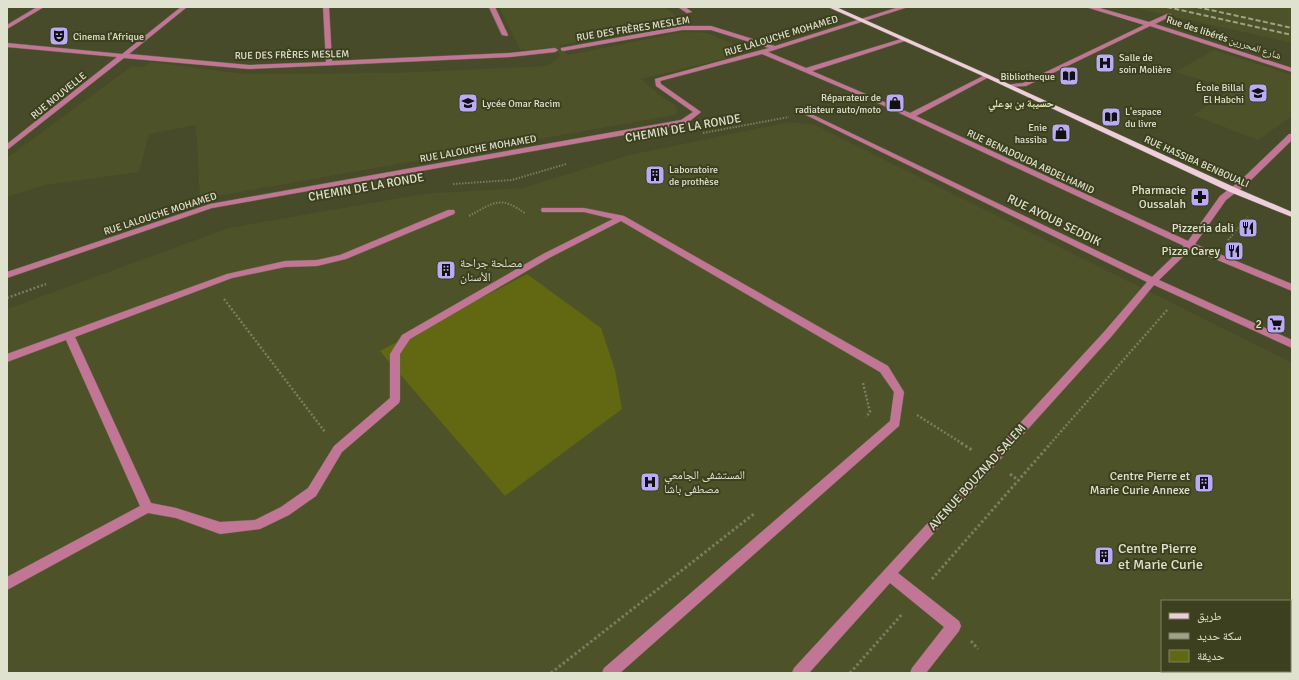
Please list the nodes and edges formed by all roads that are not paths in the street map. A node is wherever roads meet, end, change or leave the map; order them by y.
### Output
1 (41, 7) edge
2 (184, 7) edge
3 (326, 7) edge
4 (492, 7) edge
5 (681, 7) edge
6 (831, 7) edge
7 (905, 7) edge
8 (1089, 7) edge
9 (689, 12) dead end
10 (1169, 15) dead end
11 (861, 21) junction
12 (1150, 24) junction
13 (7, 27) edge
14 (505, 35) dead end
15 (903, 40) junction
16 (7, 45) edge
17 (776, 48) junction
18 (562, 49) dead end
19 (555, 50) dead end
20 (762, 52) junction
21 (122, 57) junction
22 (329, 64) junction
23 (1292, 70) edge
24 (804, 71) junction
25 (986, 76) junction
26 (1008, 86) junction
27 (807, 114) road end
28 (910, 116) junction
29 (1292, 136) edge
30 (7, 148) edge
31 (1233, 190) junction
32 (545, 210) dead end
33 (451, 212) dead end
34 (1292, 215) edge
35 (621, 218) junction
36 (1190, 245) junction
37 (7, 275) edge
38 (1153, 280) junction
39 (1292, 288) edge
40 (70, 335) junction
41 (1292, 344) edge
42 (7, 358) edge
43 (147, 508) junction
44 (889, 574) junction
45 (7, 584) edge
46 (609, 673) edge
47 (799, 673) edge
48 (917, 673) edge

1 - 13 street
2 - 21 street, RUE NOUVELLE
3 - 22 street
4 - 14 street
5 - 9 street
6 - 11 main road, RUE HASSIBA BENBOUALI
7 - 11 street, RUE LALOUCHE MOHAMED
8 - 12 street, Rue des libérés شارع المحررين
10 - 12 street
11 - 15 main road, RUE HASSIBA BENBOUALI
11 - 17 street, RUE LALOUCHE MOHAMED
12 - 23 street, Rue des libérés شارع المحررين
12 - 26 street
15 - 24 street
15 - 25 main road, RUE HASSIBA BENBOUALI
16 - 21 street, RUE DES FRÈRES MESLEM
17 - 18 street, RUE DES FRÈRES MESLEM
17 - 20 street, RUE LALOUCHE MOHAMED
19 - 22 street, RUE DES FRÈRES MESLEM
20 - 24 street, RUE BENADOUDA ABDELHAMID
20 - 37 street, RUE LALOUCHE MOHAMED
21 - 22 street, RUE DES FRÈRES MESLEM
21 - 30 street, RUE NOUVELLE
24 - 28 street, RUE BENADOUDA ABDELHAMID
25 - 26 main road, RUE HASSIBA BENBOUALI
25 - 28 street
26 - 31 main road, RUE HASSIBA BENBOUALI
27 - 38 street, RUE AYOUB SEDDIK
28 - 36 street, RUE BENADOUDA ABDELHAMID
29 - 31 street, AVENUE BOUZNAD SALEM
31 - 34 main road, RUE HASSIBA BENBOUALI
31 - 36 street, AVENUE BOUZNAD SALEM
32 - 35 street
33 - 40 street
35 - 43 street
35 - 46 street
36 - 38 street, AVENUE BOUZNAD SALEM
36 - 39 street, RUE BENADOUDA ABDELHAMID
38 - 41 street, RUE AYOUB SEDDIK
38 - 44 street, AVENUE BOUZNAD SALEM
40 - 42 street
40 - 43 street
43 - 45 street
44 - 47 street, AVENUE BOUZNAD SALEM
44 - 48 street

